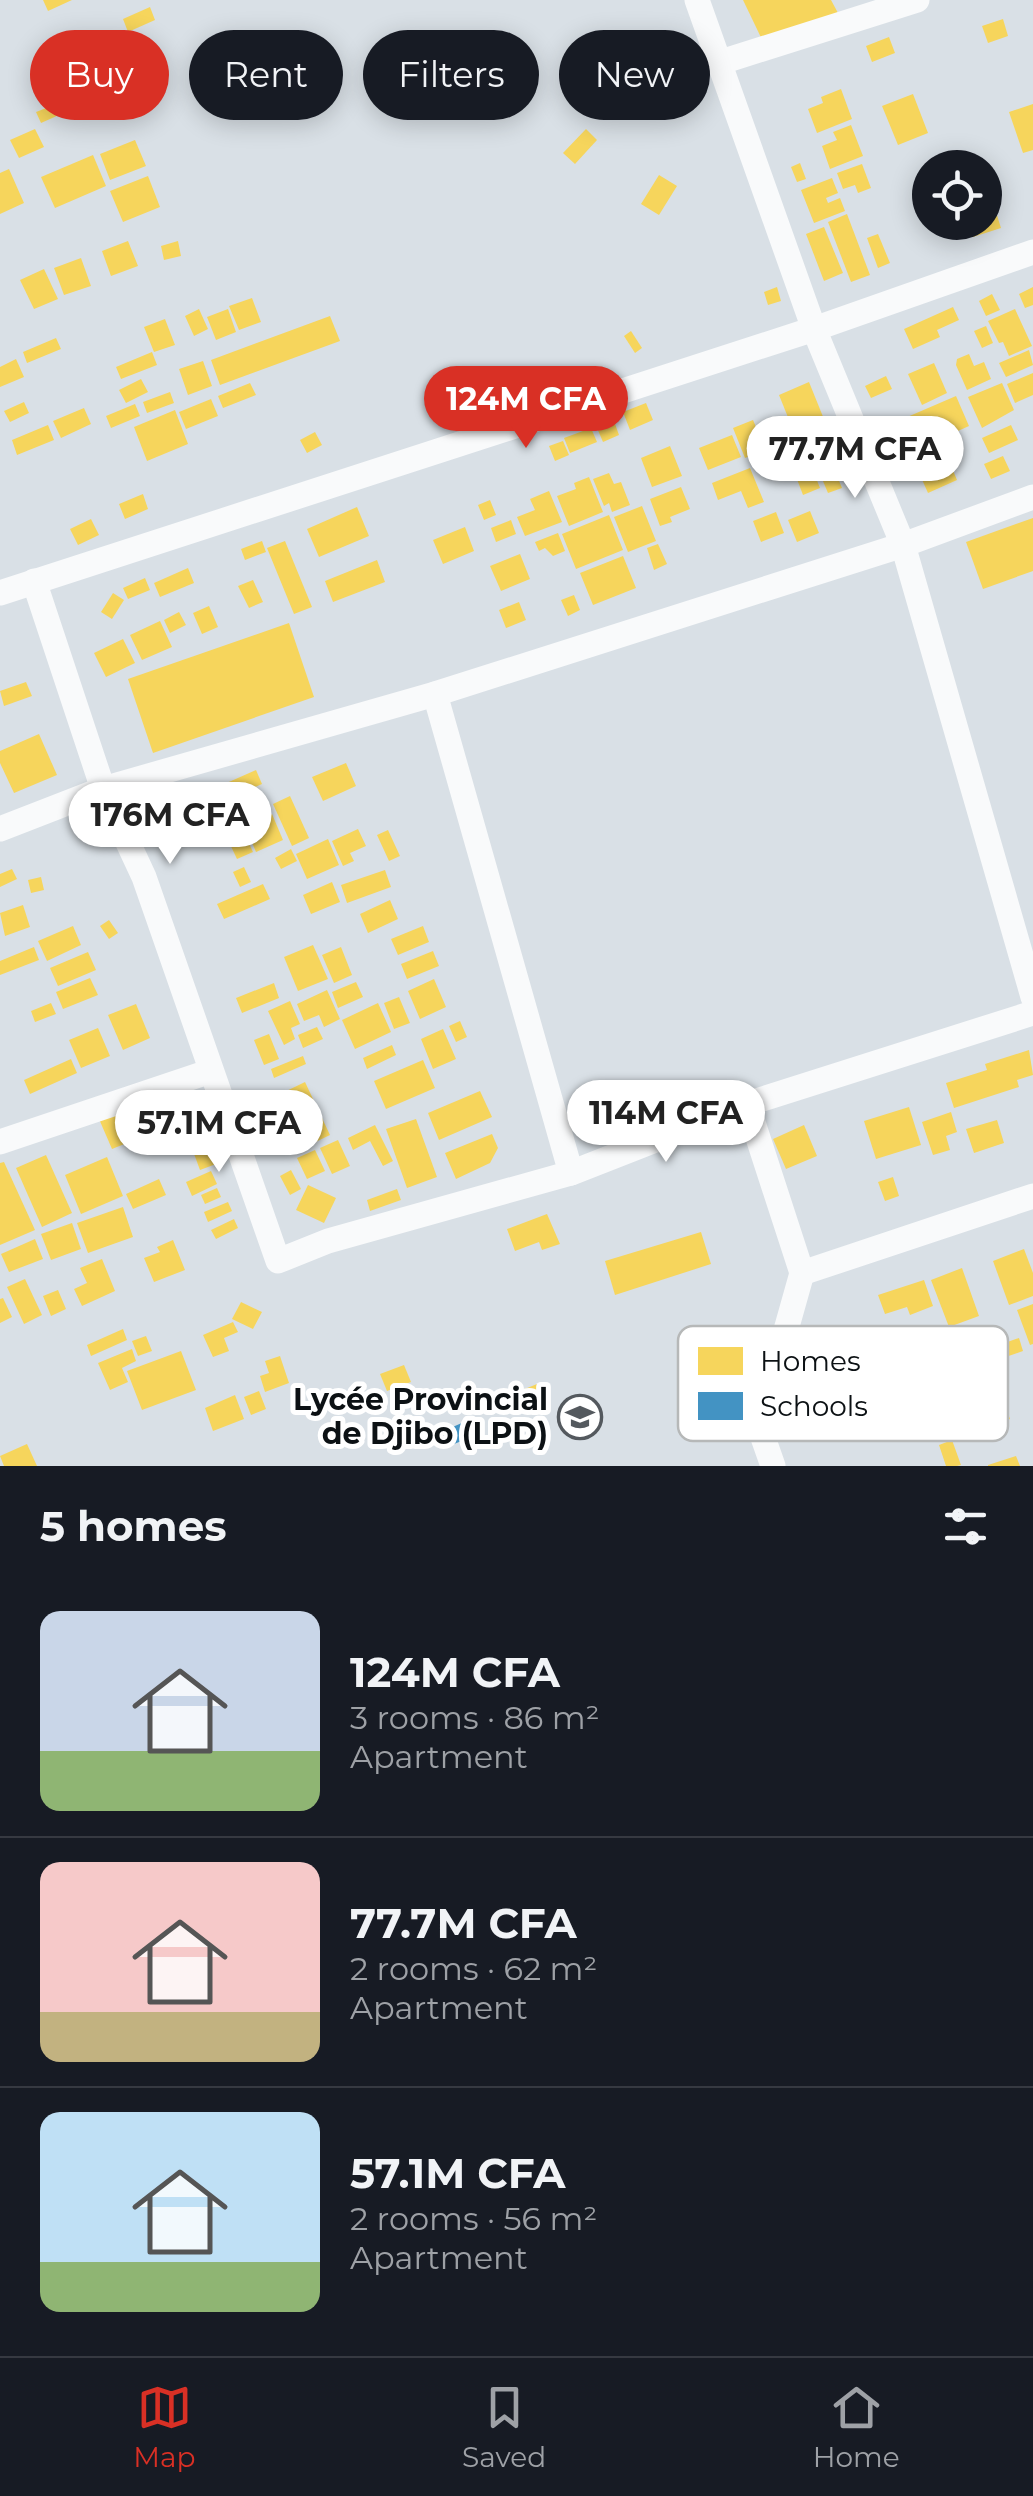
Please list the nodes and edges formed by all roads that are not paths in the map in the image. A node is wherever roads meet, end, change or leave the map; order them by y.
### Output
1 (697, 0) edge
2 (917, 0) edge
3 (718, 63) junction
4 (1033, 252) edge
5 (814, 329) junction
6 (1033, 498) edge
7 (903, 545) junction
8 (34, 582) junction
9 (0, 593) edge
10 (435, 694) junction
11 (103, 788) junction
12 (0, 828) edge
13 (1033, 997) edge
14 (1033, 1013) edge
15 (212, 1071) junction
16 (746, 1104) junction
17 (0, 1142) edge
18 (570, 1172) junction
19 (1033, 1196) edge
20 (802, 1273) junction
21 (787, 1326) edge
22 (765, 1441) edge
23 (773, 1466) edge

1 - 3 street
2 - 3 street
3 - 5 street
4 - 5 street
5 - 7 street
5 - 8 street
6 - 7 street
7 - 10 street
7 - 13 street
8 - 9 street
8 - 11 street
10 - 11 street
10 - 18 street
11 - 12 street
11 - 15 street
14 - 16 street
15 - 17 street
15 - 18 street
16 - 18 street
16 - 20 street
19 - 20 street
20 - 21 street
22 - 23 street

